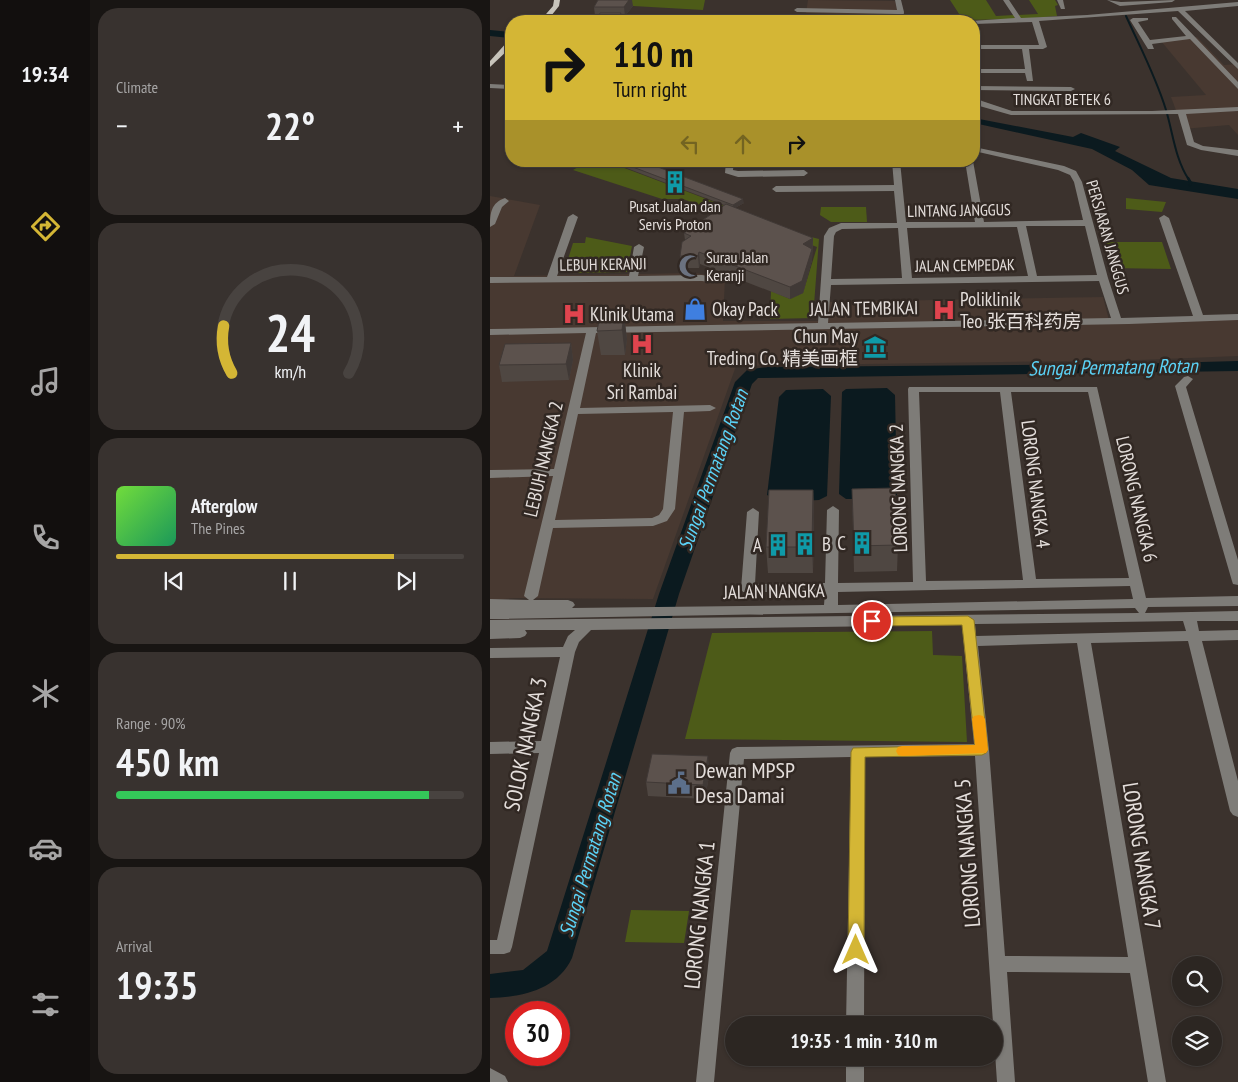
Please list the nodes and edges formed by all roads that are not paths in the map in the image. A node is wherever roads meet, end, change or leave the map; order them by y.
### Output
1 (796, 0) edge
2 (898, 0) edge
3 (1006, 0) edge
4 (1110, 0) edge
5 (1172, 0) edge
6 (556, 2) edge
7 (1238, 4) edge
8 (794, 10) junction
9 (1181, 10) junction
10 (900, 12) joint
11 (544, 15) edge
12 (549, 15) edge
13 (794, 15) edge
14 (1189, 17) junction
15 (1174, 18) junction
16 (1035, 20) junction
17 (1020, 21) junction
18 (980, 22) edge
19 (1192, 37) junction
20 (980, 48) edge
21 (1024, 48) junction
22 (505, 49) edge
23 (490, 65) edge
24 (1238, 67) edge
25 (980, 71) edge
26 (1029, 71) junction
27 (490, 86) edge
28 (505, 87) edge
29 (1238, 87) edge
30 (980, 88) edge
31 (1032, 88) junction
32 (1071, 89) dead end
33 (980, 103) edge
34 (1238, 109) edge
35 (1182, 112) junction
36 (980, 150) edge
37 (1238, 154) edge
38 (729, 167) edge
39 (804, 167) edge
40 (896, 167) edge
41 (971, 167) edge
42 (804, 173) junction
43 (898, 188) junction
44 (776, 189) dead end
45 (803, 189) junction
46 (506, 201) dead end
47 (573, 217) dead end
48 (1164, 218) dead end
49 (1088, 223) junction
50 (490, 224) edge
51 (980, 224) junction
52 (1021, 224) junction
53 (902, 225) junction
54 (639, 247) dead end
55 (1103, 278) junction
56 (633, 279) junction
57 (1033, 279) junction
58 (490, 280) edge
59 (551, 280) junction
60 (716, 280) dead end
61 (907, 281) junction
62 (827, 282) junction
63 (1238, 317) edge
64 (1199, 318) junction
65 (1117, 321) junction
66 (824, 326) junction
67 (592, 330) junction
68 (490, 332) edge
69 (1184, 383) dead end
70 (1005, 389) junction
71 (679, 408) junction
72 (710, 408) dead end
73 (574, 411) junction
74 (560, 472) junction
75 (490, 474) edge
76 (834, 510) dead end
77 (753, 512) dead end
78 (548, 524) junction
79 (1237, 581) edge
80 (1136, 582) junction
81 (1030, 584) junction
82 (920, 586) junction
83 (832, 587) junction
84 (531, 596) dead end
85 (1238, 601) edge
86 (1141, 602) junction
87 (490, 604) edge
88 (831, 609) junction
89 (617, 613) junction
90 (490, 614) edge
91 (1238, 616) edge
92 (744, 617) junction
93 (1189, 617) junction
94 (1145, 618) junction
95 (968, 620) junction
96 (490, 625) edge
97 (589, 627) junction
98 (490, 634) edge
99 (1194, 635) junction
100 (1238, 635) edge
101 (1083, 638) junction
102 (971, 641) junction
103 (568, 652) junction
104 (490, 653) edge
105 (548, 746) junction
106 (490, 748) edge
107 (982, 750) junction
108 (858, 752) junction
109 (1238, 810) edge
110 (490, 948) edge
111 (997, 964) junction
112 (1138, 965) junction
113 (855, 1016) edge
114 (855, 1066) edge
115 (490, 1076) edge
116 (499, 1082) edge
117 (705, 1082) edge
118 (855, 1082) edge
119 (1006, 1082) edge
120 (1157, 1082) edge

1 - 8 street
2 - 10 street
3 - 17 street
4 - 5 street
6 - 11 main road
6 - 12 main road
7 - 9 street
8 - 10 street
8 - 13 street
9 - 14 street
9 - 16 street
14 - 15 street
14 - 24 street
15 - 19 street
15 - 19 street
16 - 17 street
16 - 21 street
17 - 18 street
19 - 29 street
20 - 21 street
21 - 26 street
22 - 23 main road
25 - 26 street
26 - 31 street
27 - 28 street
30 - 31 street
31 - 32 street
33 - 35 street, TINGKAT BETEK 6
34 - 35 street, TINGKAT BETEK 6
35 - 37 street
36 - 49 street, PERSIARAN JANGGUS
38 - 42 street
39 - 42 street
40 - 43 street
41 - 51 street
42 - 45 street
43 - 45 street
43 - 53 street
44 - 45 street
46 - 50 street
47 - 59 street
48 - 64 street
49 - 52 street, LINTANG JANGGUS
49 - 55 street, PERSIARAN JANGGUS
51 - 52 street, LINTANG JANGGUS
51 - 53 street, LINTANG JANGGUS
52 - 57 street
53 - 61 street
53 - 62 street, LINTANG JANGGUS
54 - 56 street
55 - 57 street, JALAN CEMPEDAK
55 - 65 street, PERSIARAN JANGGUS
56 - 59 street, LEBUH KERANJI
56 - 60 street, LEBUH KERANJI
57 - 61 street, JALAN CEMPEDAK
58 - 59 street, LEBUH KERANJI
61 - 62 street, JALAN CEMPEDAK
62 - 66 street
63 - 64 street, JALAN TEMBIKAI
64 - 65 street, JALAN TEMBIKAI
65 - 66 street, JALAN TEMBIKAI
66 - 67 street, JALAN TEMBIKAI
67 - 68 street, JALAN TEMBIKAI
67 - 73 street, LEBUH NANGKA 2
69 - 79 street
70 - 80 street, LORONG NANGKA 6
70 - 81 street, LORONG NANGKA 4
70 - 82 street, LORONG NANGKA 2
71 - 72 street
71 - 73 street
71 - 78 street
73 - 74 street, LEBUH NANGKA 2
74 - 75 street
74 - 78 street, LEBUH NANGKA 2
76 - 83 street
77 - 83 street
78 - 84 street, LEBUH NANGKA 2
80 - 81 street
80 - 86 street, LORONG NANGKA 6
81 - 82 street
82 - 83 street
83 - 88 street
85 - 86 street, JALAN NANGKA
86 - 88 street, JALAN NANGKA
86 - 94 street, LORONG NANGKA 6
87 - 89 street
88 - 92 street, JALAN NANGKA
89 - 90 street, JALAN NANGKA
89 - 92 street, JALAN NANGKA
91 - 93 street, JALAN NANGKA
92 - 95 street, JALAN NANGKA
92 - 97 street, JALAN NANGKA
93 - 94 street, JALAN NANGKA
93 - 99 street
94 - 95 street, JALAN NANGKA
95 - 102 street, LORONG NANGKA 5
96 - 97 street, JALAN NANGKA
97 - 98 street
97 - 103 street, SOLOK NANGKA 3
99 - 100 street
99 - 101 street
99 - 109 street
101 - 102 street
101 - 112 street, LORONG NANGKA 7
102 - 107 street, LORONG NANGKA 5
103 - 104 street
103 - 105 street, SOLOK NANGKA 3
105 - 106 street
105 - 110 street, SOLOK NANGKA 3
107 - 108 street
107 - 111 street, LORONG NANGKA 5
108 - 113 street
108 - 117 street, LORONG NANGKA 1
111 - 112 street
111 - 119 street, LORONG NANGKA 5
112 - 120 street, LORONG NANGKA 7
114 - 118 street
115 - 116 street

